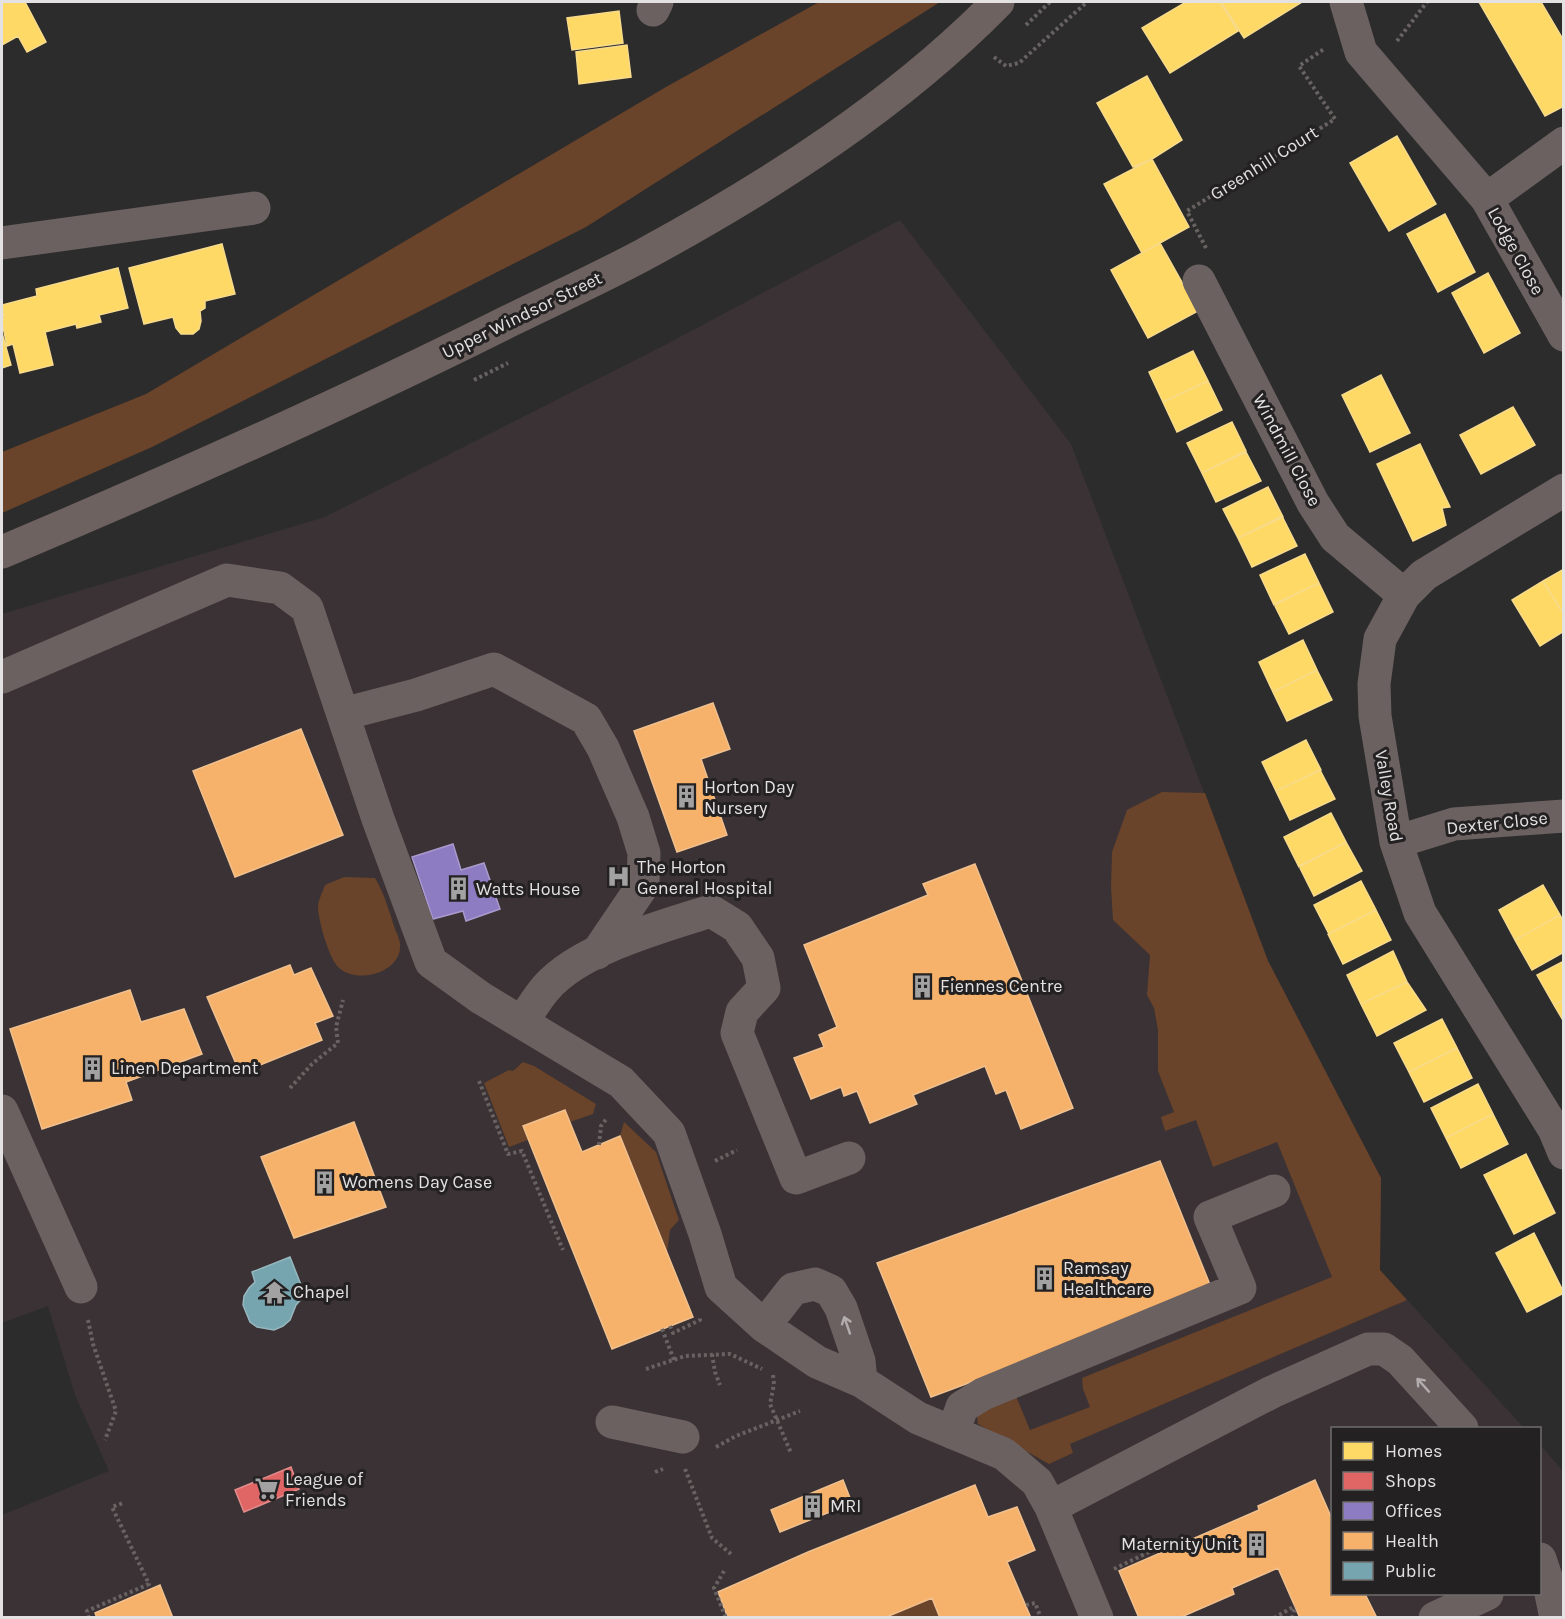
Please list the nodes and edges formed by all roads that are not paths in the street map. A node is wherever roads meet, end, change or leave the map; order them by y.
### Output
1 (998, 2) edge
2 (1354, 28) edge
3 (1563, 143) edge
4 (1487, 199) junction
5 (254, 208) dead end
6 (86, 211) dead end
7 (2, 225) edge
8 (2, 243) edge
9 (1199, 281) road end
10 (1563, 334) edge
11 (1563, 490) edge
12 (2, 552) edge
13 (1404, 596) junction
14 (2, 677) edge
15 (343, 714) junction
16 (1563, 816) edge
17 (1396, 842) junction
18 (597, 953) junction
19 (522, 1022) junction
20 (2, 1111) edge
21 (1563, 1153) edge
22 (849, 1158) dead end
23 (1274, 1191) dead end
24 (81, 1287) road end
25 (764, 1326) junction
26 (861, 1382) junction
27 (612, 1422) dead end
28 (1461, 1427) edge
29 (953, 1433) junction
30 (687, 1454) road end
31 (1051, 1507) junction
32 (1541, 1566) edge
33 (1483, 1595) edge
34 (1097, 1617) edge
35 (1435, 1617) edge
36 (1556, 1617) edge

1 - 12 main road, Upper Windsor Street
2 - 4 street, Lodge Close
3 - 4 street, Lodge Close
4 - 10 street, Lodge Close
5 - 8 street
6 - 7 street
9 - 13 street, Windmill Close
11 - 13 street, Valley Road
13 - 17 street, Valley Road
14 - 15 street
15 - 18 street
15 - 19 street
16 - 17 street, Dexter Close
17 - 21 street, Valley Road
18 - 19 street
18 - 22 street
19 - 25 street
20 - 24 street
23 - 29 street
25 - 26 street
26 -> 25 street
26 - 29 street
27 - 30 street
28 -> 31 street
29 - 31 street
31 - 34 street
32 - 36 street
33 - 35 street

